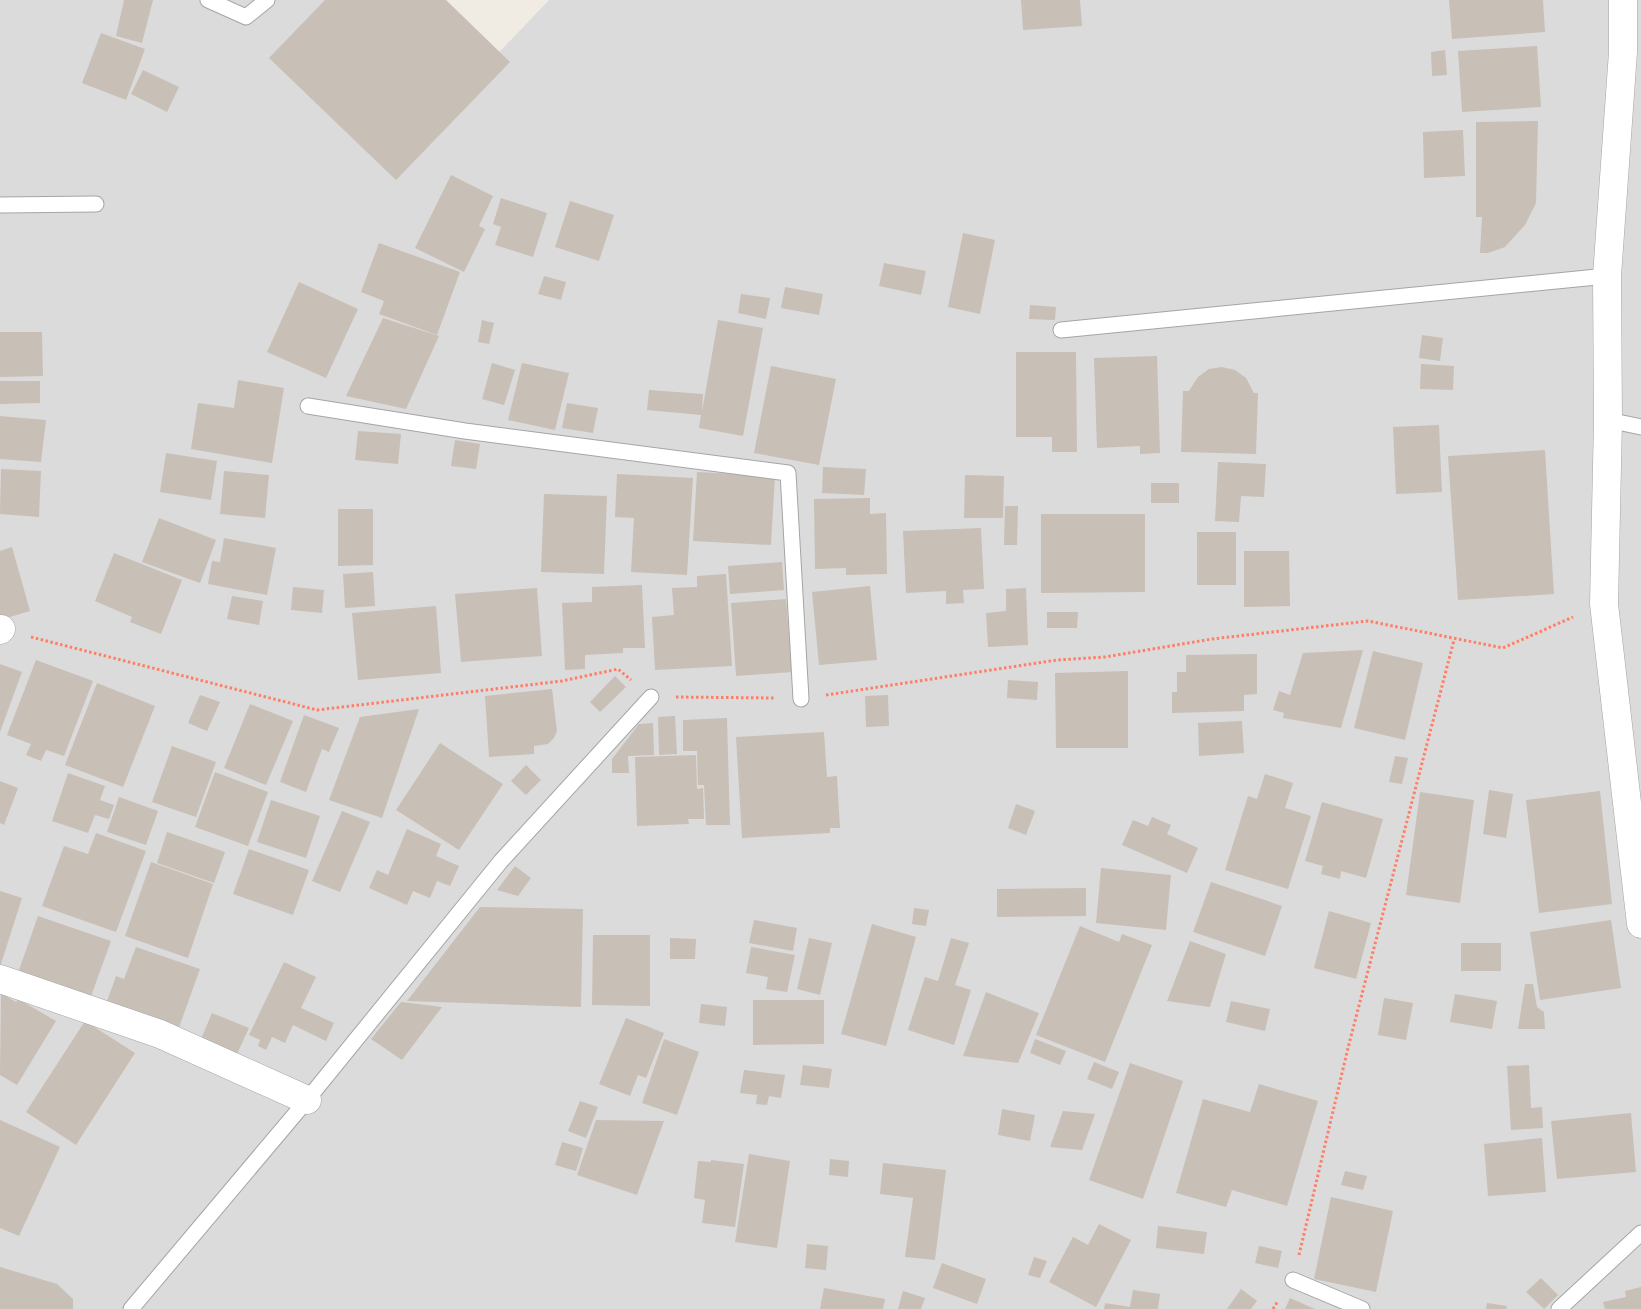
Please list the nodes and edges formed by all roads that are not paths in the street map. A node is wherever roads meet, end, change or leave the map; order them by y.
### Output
1 (208, 0) edge
2 (267, 0) edge
3 (1623, 0) edge
4 (1632, 52) edge
5 (96, 204) dead end
6 (0, 205) edge
7 (1607, 276) junction
8 (1061, 330) dead end
9 (308, 406) dead end
10 (1608, 420) junction
11 (1641, 427) edge
12 (651, 696) dead end
13 (802, 699) dead end
14 (1641, 924) edge
15 (0, 979) edge
16 (307, 1100) junction
17 (1641, 1234) edge
18 (1293, 1280) road end
19 (131, 1309) edge
20 (1362, 1309) edge
21 (1559, 1309) edge

1 - 2 lane
3 - 4 street
4 - 7 street
5 - 6 lane
7 - 8 lane
7 - 10 street
9 - 13 lane
10 - 11 lane
10 - 14 street
12 - 16 lane
15 - 16 street
16 - 19 lane
17 - 21 lane
18 - 20 lane

